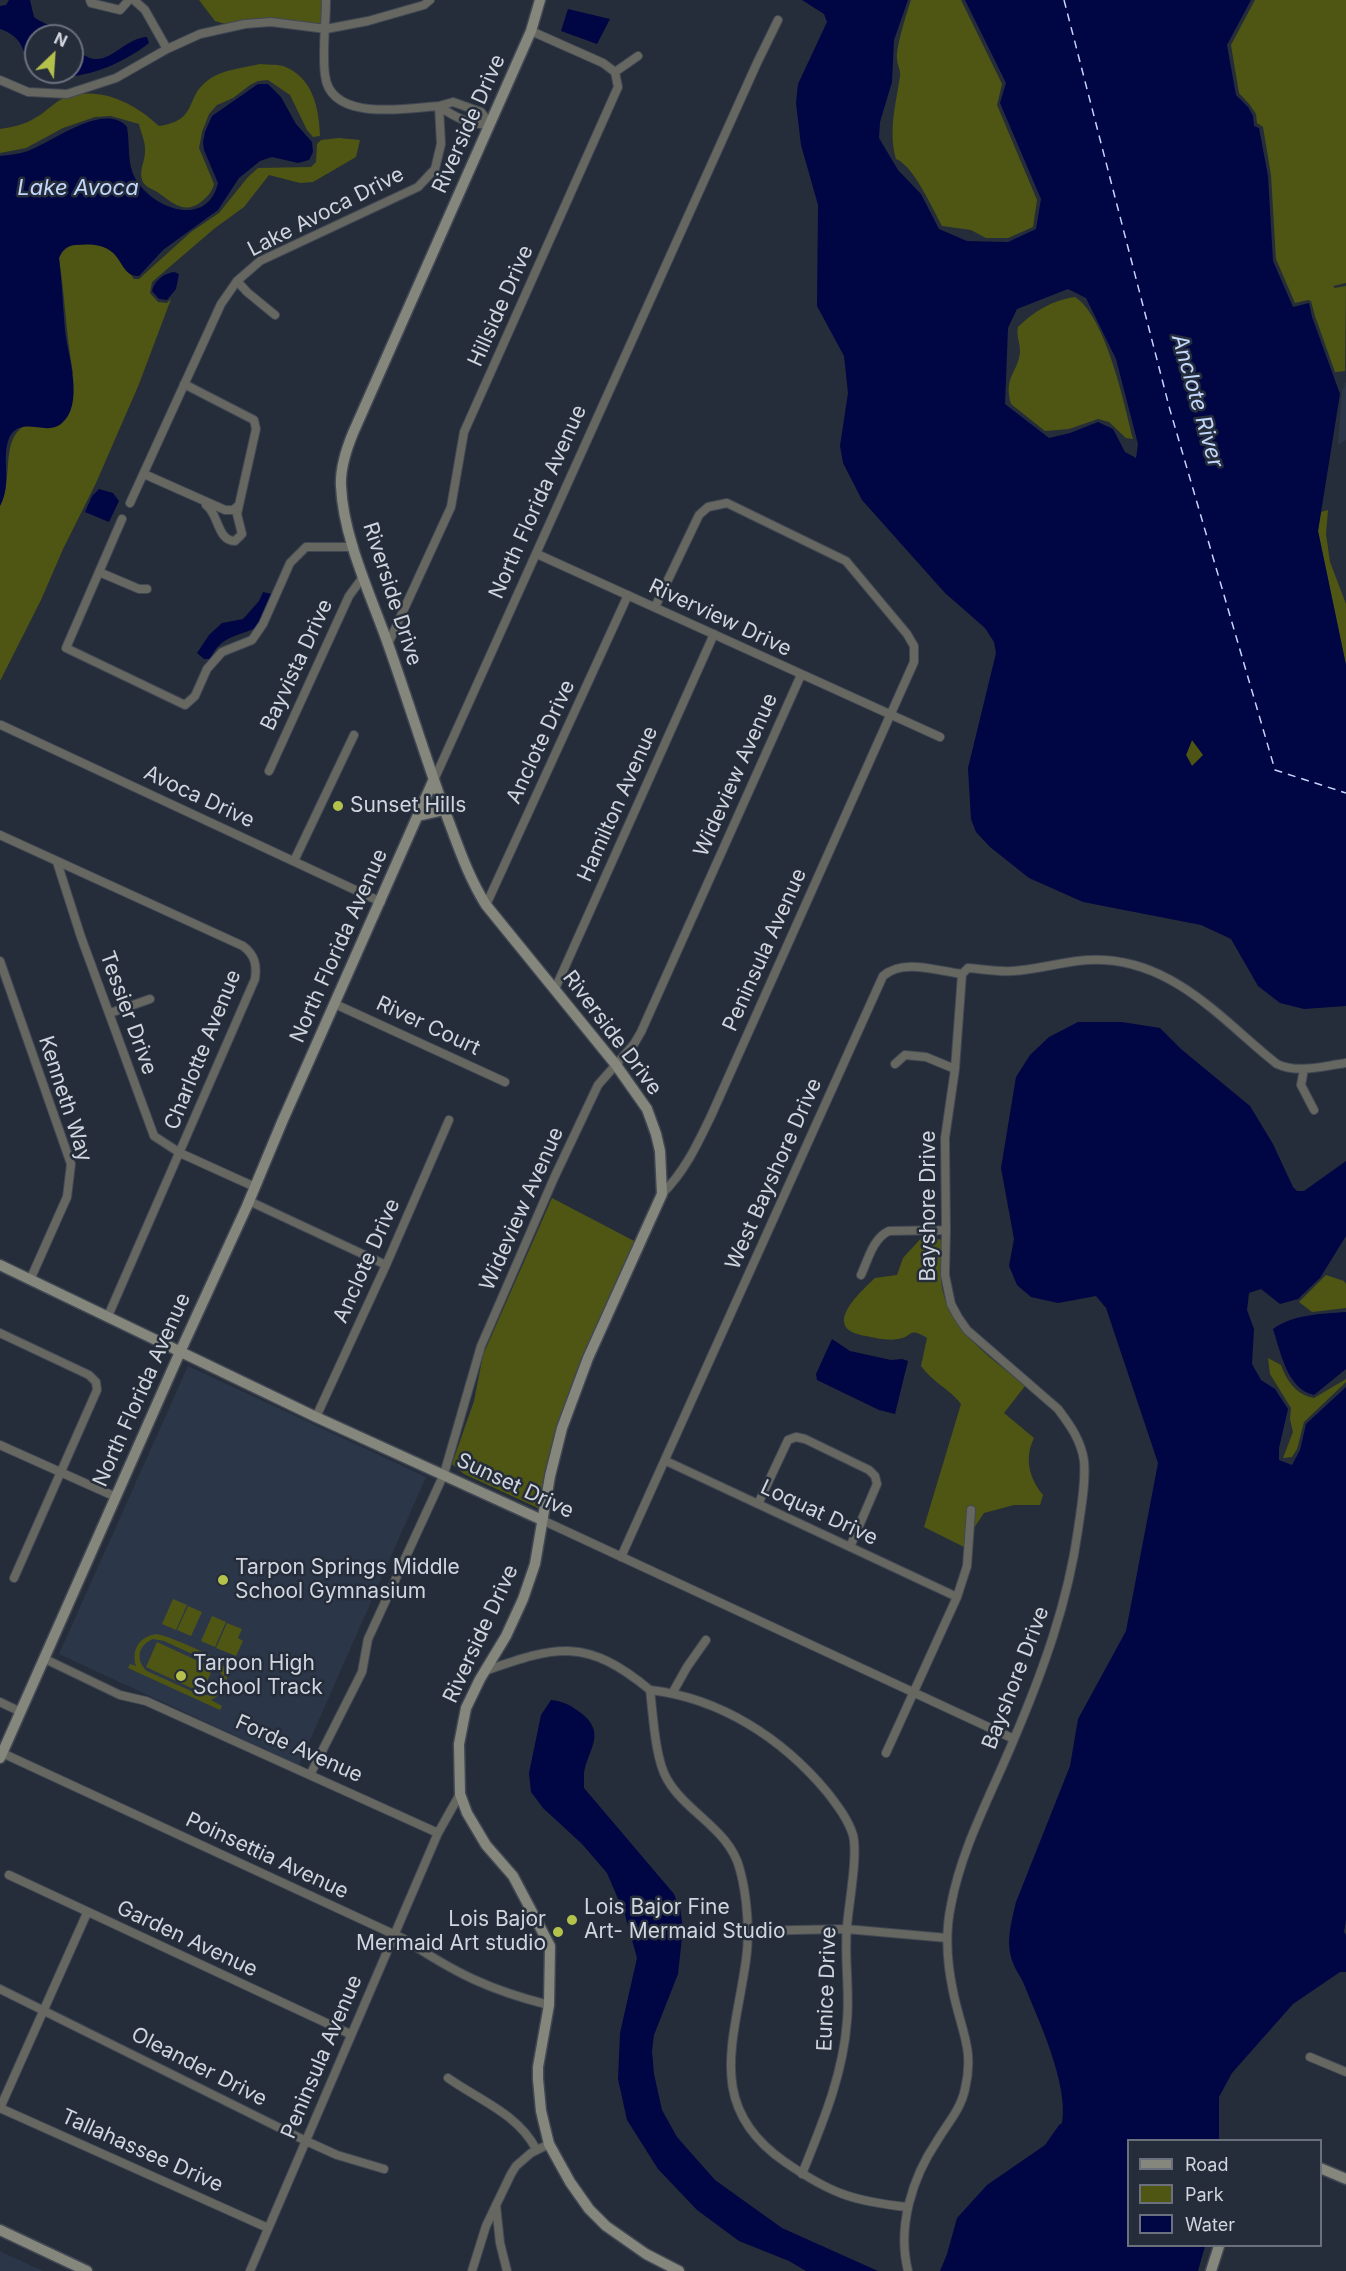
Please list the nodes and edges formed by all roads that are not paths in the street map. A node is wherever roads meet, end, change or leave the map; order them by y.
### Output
1 (90, 0) edge
2 (129, 0) edge
3 (134, 0) edge
4 (326, 0) edge
5 (430, 0) edge
6 (540, 0) edge
7 (778, 20) dead end
8 (326, 29) junction
9 (531, 31) junction
10 (167, 49) junction
11 (638, 56) dead end
12 (615, 72) junction
13 (0, 80) edge
14 (439, 106) junction
15 (490, 124) junction
16 (237, 281) junction
17 (275, 315) dead end
18 (184, 384) junction
19 (144, 474) junction
20 (197, 498) junction
21 (130, 503) dead end
22 (239, 505) junction
23 (122, 519) dead end
24 (354, 547) junction
25 (537, 554) junction
26 (99, 572) junction
27 (363, 577) junction
28 (147, 589) dead end
29 (628, 595) junction
30 (655, 607) junction
31 (714, 634) junction
32 (388, 644) junction
33 (801, 675) junction
34 (889, 714) junction
35 (1, 724) edge
36 (354, 735) dead end
37 (940, 737) dead end
38 (269, 771) dead end
39 (433, 781) junction
40 (444, 810) junction
41 (418, 816) junction
42 (0, 835) edge
43 (294, 861) junction
44 (57, 862) junction
45 (381, 902) junction
46 (486, 905) junction
47 (0, 961) edge
48 (962, 974) junction
49 (555, 989) junction
50 (150, 999) dead end
51 (335, 1004) junction
52 (110, 1013) junction
53 (1346, 1063) edge
54 (895, 1064) dead end
55 (616, 1065) junction
56 (1304, 1069) junction
57 (955, 1070) junction
58 (506, 1082) dead end
59 (1314, 1110) dead end
60 (449, 1119) dead end
61 (180, 1153) junction
62 (255, 1187) junction
63 (662, 1194) junction
64 (249, 1201) junction
65 (946, 1230) junction
66 (0, 1265) edge
67 (386, 1265) junction
68 (861, 1275) dead end
69 (30, 1280) junction
70 (108, 1316) junction
71 (0, 1333) edge
72 (180, 1352) junction
73 (316, 1417) junction
74 (0, 1445) edge
75 (666, 1461) junction
76 (61, 1473) junction
77 (444, 1474) junction
78 (116, 1497) junction
79 (758, 1504) junction
80 (971, 1510) dead end
81 (542, 1520) junction
82 (850, 1547) junction
83 (621, 1557) junction
84 (14, 1578) dead end
85 (957, 1597) junction
86 (706, 1640) dead end
87 (45, 1659) junction
88 (485, 1671) junction
89 (650, 1690) junction
90 (673, 1692) junction
91 (916, 1692) junction
92 (0, 1702) edge
93 (21, 1712) junction
94 (1014, 1739) junction
95 (1, 1754) edge
96 (886, 1754) dead end
97 (311, 1773) junction
98 (460, 1794) junction
99 (438, 1833) junction
100 (9, 1875) dead end
101 (87, 1913) junction
102 (846, 1929) junction
103 (747, 1931) junction
104 (394, 1934) junction
105 (947, 1938) junction
106 (0, 1989) edge
107 (549, 2005) junction
108 (44, 2010) junction
109 (350, 2034) junction
110 (1310, 2056) dead end
111 (1346, 2072) edge
112 (448, 2078) dead end
113 (0, 2108) edge
114 (306, 2141) junction
115 (549, 2144) junction
116 (536, 2149) junction
117 (384, 2169) dead end
118 (1322, 2169) edge
119 (802, 2174) junction
120 (1346, 2179) edge
121 (496, 2205) junction
122 (907, 2206) junction
123 (268, 2228) junction
124 (0, 2230) edge
125 (1219, 2247) edge
126 (87, 2271) edge
127 (250, 2271) edge
128 (472, 2271) edge
129 (507, 2271) edge
130 (679, 2271) edge
131 (908, 2271) edge
132 (1211, 2271) edge

1 - 2 street
3 - 10 street
4 - 8 street
5 - 8 street
6 - 9 street, Riverside Drive
7 - 25 street, North Florida Avenue
8 - 10 street
8 - 14 street
9 - 12 street
9 - 15 street, Riverside Drive
10 - 13 street
11 - 12 street
12 - 32 street, Hillside Drive
14 - 15 street
14 - 15 street
14 - 16 street, Lake Avoca Drive
15 - 24 street, Riverside Drive
16 - 17 street
16 - 18 street, Lake Avoca Drive
18 - 19 street, Lake Avoca Drive
18 - 22 street
19 - 20 street
19 - 21 street, Lake Avoca Drive
20 - 22 street
20 - 22 street
23 - 26 street
24 - 26 street
24 - 27 street, Riverside Drive
25 - 29 street, Riverview Drive
25 - 39 street, North Florida Avenue
26 - 28 street
27 - 32 street, Riverside Drive
27 - 38 street, Bayvista Drive
29 - 30 street, Riverview Drive
29 - 46 street, Anclote Drive
30 - 31 street, Riverview Drive
30 - 34 street, Peninsula Avenue
31 - 33 street, Riverview Drive
31 - 49 street, Hamilton Avenue
32 - 39 street, Riverside Drive
33 - 34 street, Riverview Drive
33 - 55 street, Wideview Avenue
34 - 37 street, Riverview Drive
34 - 63 street, Peninsula Avenue
35 - 43 street, Avoca Drive
36 - 43 street
39 - 40 street, Riverside Drive
39 - 41 street, North Florida Avenue
40 - 41 street
40 - 46 street, Riverside Drive
41 - 45 street, North Florida Avenue
42 - 44 street, Charlotte Avenue
43 - 45 street, Avoca Drive
44 - 52 street, Tessier Drive
44 - 61 street, Charlotte Avenue
45 - 51 street, North Florida Avenue
46 - 49 street, Riverside Drive
47 - 69 street, Kenneth Way
48 - 56 street
48 - 57 street, Bayshore Drive
48 - 75 street, West Bayshore Drive
49 - 55 street, Riverside Drive
50 - 52 street
51 - 58 street, River Court
51 - 62 street, North Florida Avenue
52 - 61 street, Tessier Drive
53 - 56 street
54 - 57 street
55 - 63 street, Riverside Drive
55 - 77 street, Wideview Avenue
56 - 59 street
57 - 65 street, Bayshore Drive
60 - 67 street, Anclote Drive
61 - 62 street, Tessier Drive
61 - 70 street, Charlotte Avenue
62 - 64 street, North Florida Avenue
63 - 81 street, Riverside Drive
64 - 67 street
64 - 72 street, North Florida Avenue
65 - 68 street
65 - 94 street, Bayshore Drive
66 - 69 street, Sunset Drive
67 - 73 street, Anclote Drive
69 - 70 street, Sunset Drive
70 - 72 street, Sunset Drive
71 - 76 street
72 - 73 street, Sunset Drive
72 - 78 street, North Florida Avenue
73 - 77 street, Sunset Drive
74 - 76 street
75 - 79 street, Loquat Drive
75 - 83 street, West Bayshore Drive
76 - 78 street
76 - 84 street
77 - 81 street, Sunset Drive
77 - 97 street, Wideview Avenue
78 - 87 street, North Florida Avenue
79 - 82 street, Loquat Drive
79 - 82 street
80 - 85 street
81 - 83 street, Sunset Drive
81 - 88 street, Riverside Drive
82 - 85 street, Loquat Drive
83 - 91 street, Sunset Drive
85 - 91 street
86 - 90 street
87 - 93 street, North Florida Avenue
87 - 97 street, Forde Avenue
88 - 89 street
88 - 98 street, Riverside Drive
89 - 90 street
89 - 103 street
90 - 102 street, Eunice Drive
91 - 94 street, Sunset Drive
91 - 96 street
92 - 93 street
93 - 95 street, North Florida Avenue
94 - 105 street, Bayshore Drive
95 - 104 street, Poinsettia Avenue
97 - 99 street, Forde Avenue
98 - 99 street, Peninsula Avenue
98 - 107 street, Riverside Drive
99 - 104 street, Peninsula Avenue
100 - 101 street, Garden Avenue
101 - 108 street
101 - 109 street, Garden Avenue
102 - 103 street
102 - 105 street
102 - 119 street, Eunice Drive
103 - 119 street
104 - 107 street, Poinsettia Avenue
104 - 109 street, Peninsula Avenue
105 - 122 street, Bayshore Drive
106 - 108 street, Oleander Drive
107 - 115 street, Riverside Drive
108 - 113 street
108 - 114 street, Oleander Drive
109 - 114 street, Peninsula Avenue
110 - 111 street
112 - 116 street
113 - 123 street, Tallahassee Drive
114 - 117 street, Oleander Drive
114 - 123 street, Peninsula Avenue
115 - 116 street
115 - 130 street, Riverside Drive
116 - 121 street
118 - 120 street
119 - 122 street
121 - 128 street
121 - 129 street
122 - 131 street, Bayshore Drive
123 - 127 street, Peninsula Avenue
124 - 126 street
125 - 132 street

